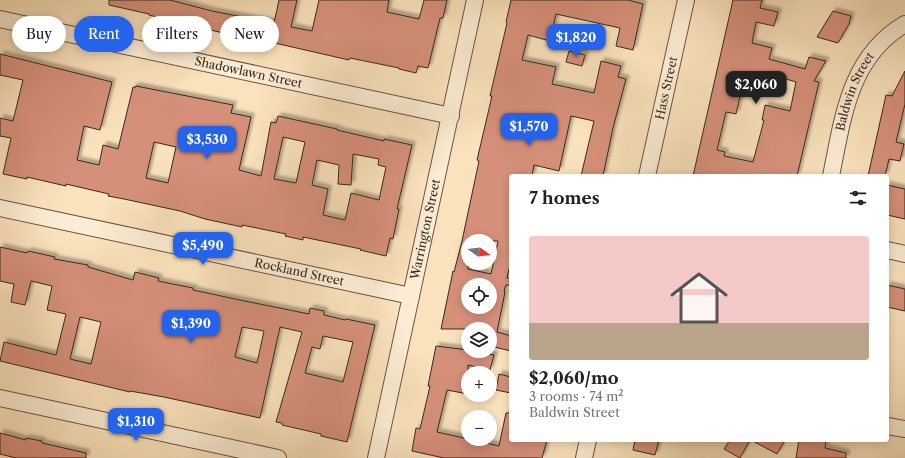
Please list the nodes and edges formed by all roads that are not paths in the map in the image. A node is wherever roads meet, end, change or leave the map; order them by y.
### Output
1 (475, 0) edge
2 (686, 0) edge
3 (0, 19) edge
4 (905, 24) edge
5 (450, 116) junction
6 (647, 174) edge
7 (831, 174) edge
8 (0, 208) edge
9 (889, 250) edge
10 (905, 254) edge
11 (411, 296) junction
12 (0, 398) edge
13 (889, 426) edge
14 (905, 429) edge
15 (588, 442) edge
16 (278, 458) edge
17 (376, 458) edge
18 (584, 458) edge

1 - 5 street, Warrington Street
2 - 6 street, Hass Street
3 - 5 street, Shadowlawn Street
4 - 7 street, Baldwin Street
5 - 11 street, Warrington Street
8 - 11 street, Rockland Street
9 - 10 street
11 - 17 street, Warrington Street
12 - 16 street
13 - 14 street
15 - 18 street

